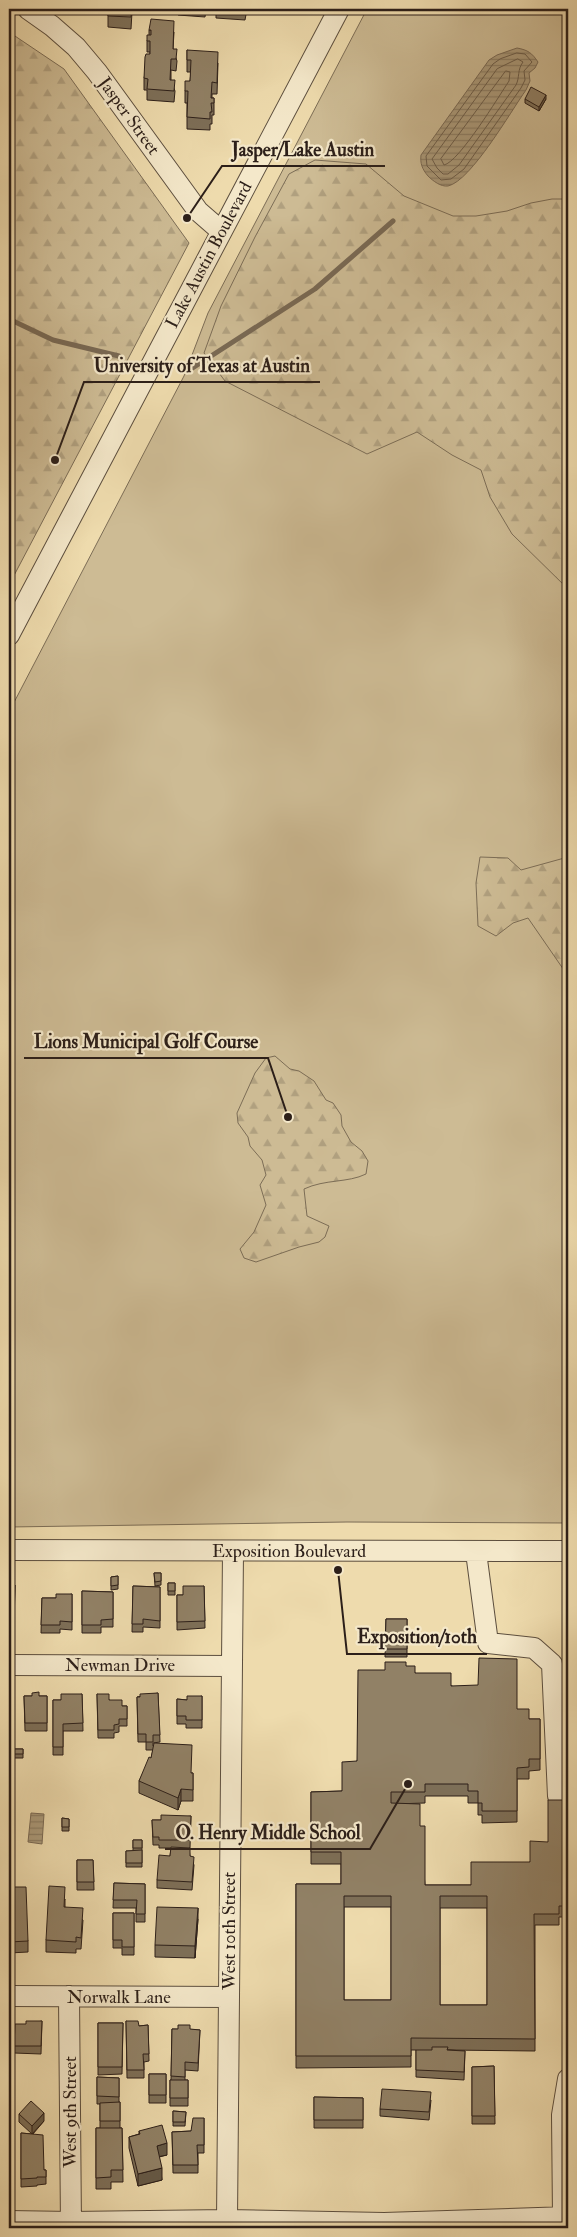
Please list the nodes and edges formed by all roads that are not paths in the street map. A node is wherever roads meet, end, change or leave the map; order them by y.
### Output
1 (28, 9) edge
2 (339, 9) edge
3 (221, 231) junction
4 (9, 635) edge
5 (9, 1550) edge
6 (568, 1551) edge
7 (233, 1552) junction
8 (476, 1552) junction
9 (9, 1665) edge
10 (231, 1666) junction
11 (558, 1796) dead end
12 (9, 1996) edge
13 (69, 1996) junction
14 (229, 1997) junction
15 (568, 2079) edge
16 (565, 2217) edge
17 (228, 2220) junction
18 (9, 2221) edge
19 (512, 2224) edge
20 (71, 2225) edge
21 (304, 2225) edge

1 - 3 street, Jasper Street
2 - 3 street, Lake Austin Boulevard
3 - 4 street, Lake Austin Boulevard
5 - 7 street, Exposition Boulevard
6 - 8 street, Exposition Boulevard
7 - 8 street, Exposition Boulevard
7 - 10 street, West 10th Street
8 - 11 street
9 - 10 street, Newman Drive
10 - 14 street, West 10th Street
12 - 13 street, Norwalk Lane
13 - 14 street, Norwalk Lane
13 - 20 street, West 9th Street
14 - 17 street, West 10th Street
15 - 16 street
16 - 19 street
17 - 20 street
17 - 21 street
18 - 20 street
19 - 21 street

